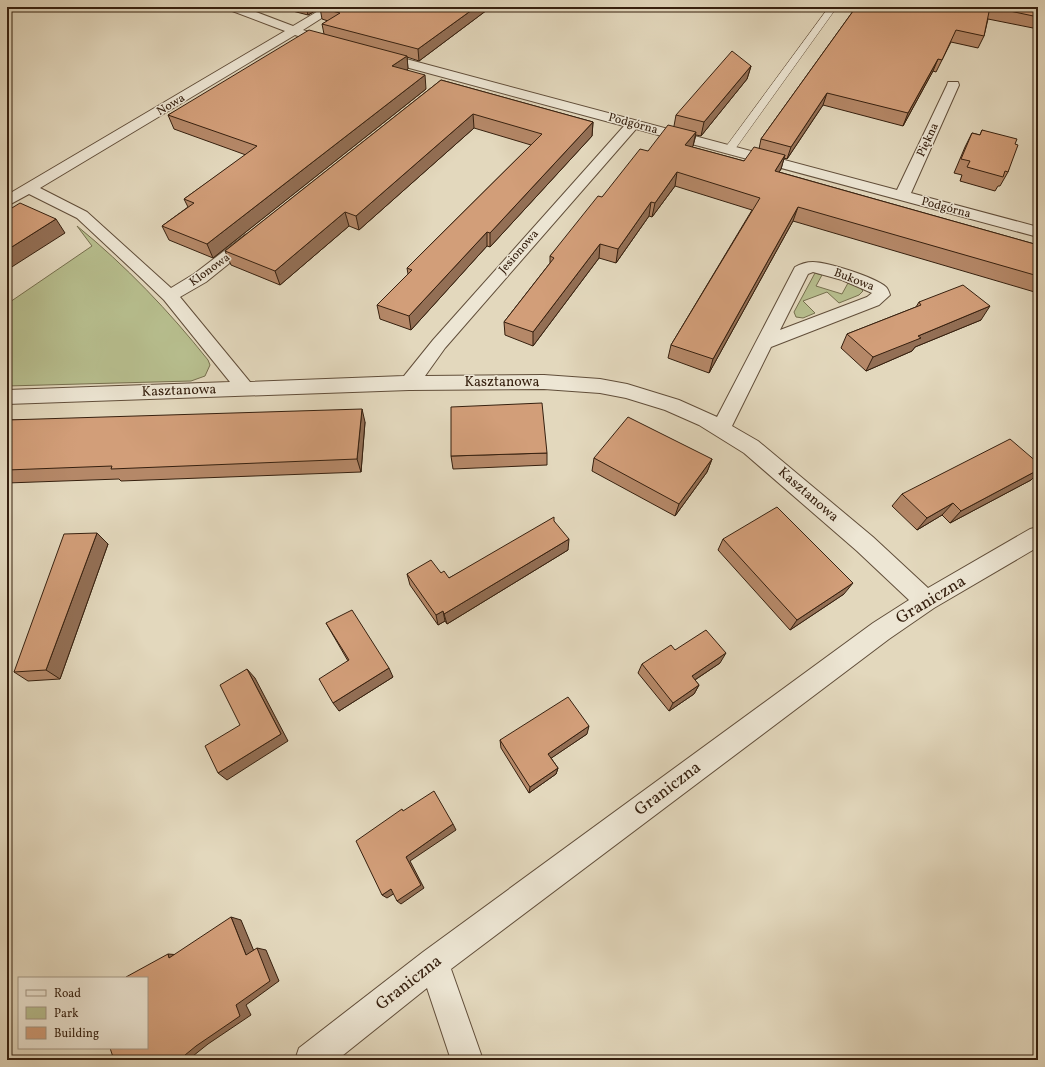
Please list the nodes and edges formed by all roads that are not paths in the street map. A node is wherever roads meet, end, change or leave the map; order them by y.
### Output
1 (231, 7) edge
2 (333, 7) edge
3 (833, 7) edge
4 (295, 31) junction
5 (342, 46) edge
6 (364, 52) edge
7 (453, 76) junction
8 (954, 85) dead end
9 (439, 87) edge
10 (633, 124) junction
11 (729, 150) junction
12 (29, 188) junction
13 (902, 196) junction
14 (7, 201) edge
15 (265, 227) edge
16 (1038, 232) edge
17 (170, 296) junction
18 (764, 343) junction
19 (409, 383) junction
20 (245, 388) junction
21 (7, 397) edge
22 (721, 428) junction
23 (1038, 536) edge
24 (926, 601) junction
25 (434, 963) junction
26 (310, 1060) edge
27 (467, 1060) edge

1 - 4 street
2 - 4 street, Nowa
3 - 11 lane
4 - 5 street
4 - 12 street, Nowa
6 - 7 street, Podgórna
7 - 9 street
7 - 10 street, Podgórna
8 - 13 street, Piękna
10 - 11 street, Podgórna
10 - 19 street, Jesionowa
11 - 13 street, Podgórna
12 - 14 street, Nowa
12 - 17 street
13 - 16 street, Podgórna
15 - 17 street, Klonowa
17 - 20 street
18 - 18 street, Bukowa
18 - 22 street, Bukowa
19 - 20 street, Kasztanowa
19 - 22 street, Kasztanowa
20 - 21 street, Kasztanowa
22 - 24 street, Kasztanowa
23 - 24 street, Graniczna
24 - 25 street, Graniczna
25 - 26 street, Graniczna
25 - 27 street

